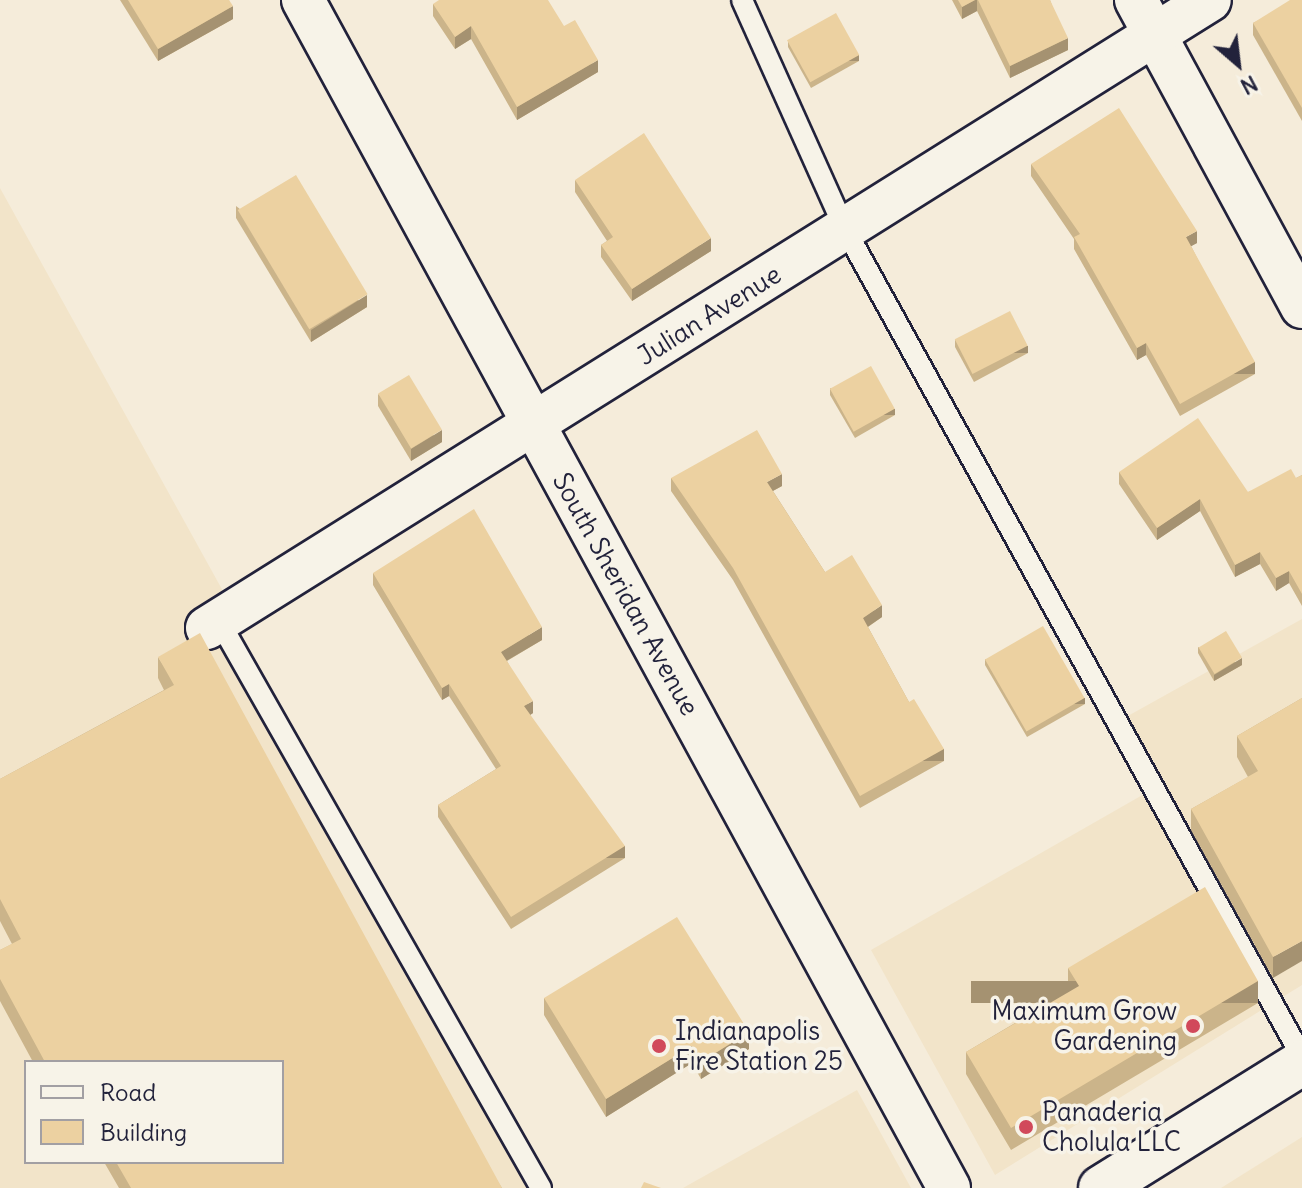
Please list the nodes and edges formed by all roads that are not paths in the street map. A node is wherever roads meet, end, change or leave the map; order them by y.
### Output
1 (303, 0) edge
2 (742, 0) edge
3 (1210, 0) edge
4 (1144, 18) edge
5 (845, 229) junction
6 (1302, 307) edge
7 (534, 427) junction
8 (213, 625) joint
9 (1302, 1060) edge
10 (541, 1188) edge
11 (949, 1188) edge
12 (1101, 1188) edge

1 - 7 street, South Sheridan Avenue
2 - 5 lane
3 - 4 street, Julian Avenue
4 - 5 street, Julian Avenue
4 - 6 street
5 - 7 street, Julian Avenue
5 - 9 lane
7 - 8 street, Julian Avenue
7 - 11 street, South Sheridan Avenue
8 - 10 lane
9 - 12 main road

